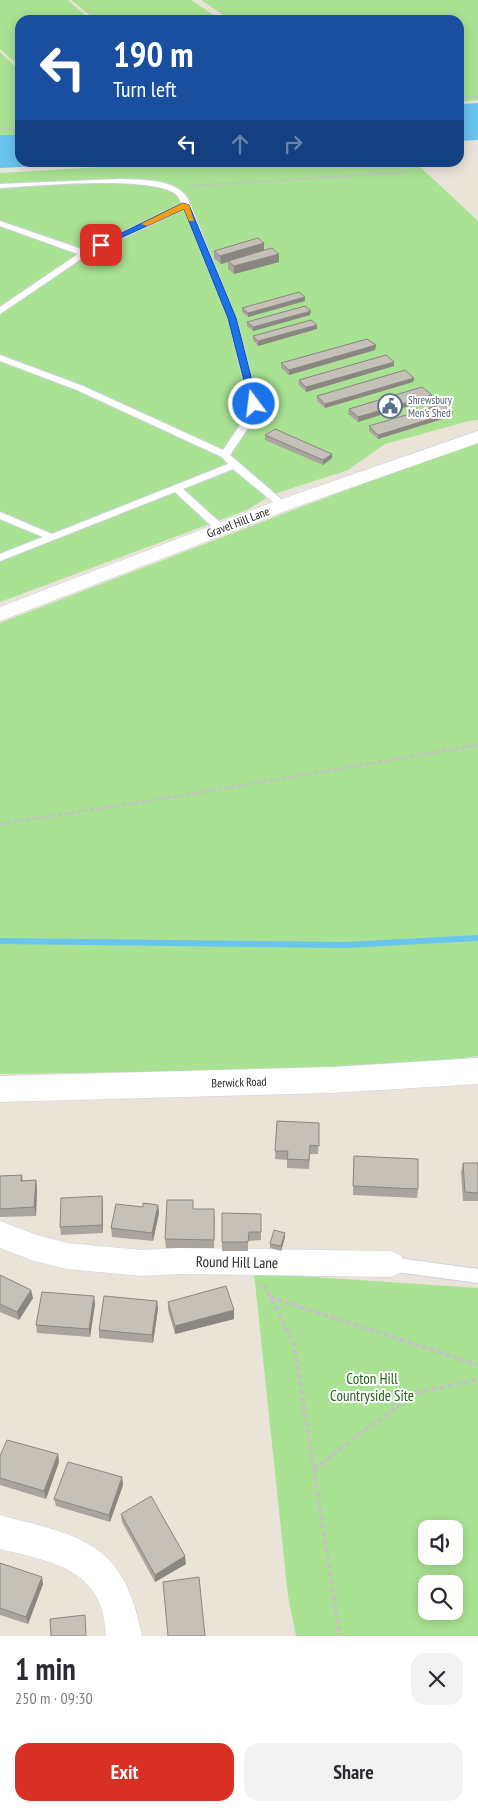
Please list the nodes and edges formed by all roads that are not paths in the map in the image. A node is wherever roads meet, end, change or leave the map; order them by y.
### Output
1 (0, 186) edge
2 (186, 205) junction
3 (0, 223) edge
4 (84, 253) junction
5 (0, 311) edge
6 (0, 358) edge
7 (478, 436) edge
8 (226, 455) junction
9 (234, 465) junction
10 (176, 488) junction
11 (283, 505) junction
12 (0, 515) edge
13 (221, 529) junction
14 (51, 537) junction
15 (0, 558) edge
16 (0, 614) edge
17 (478, 1070) edge
18 (0, 1090) edge
19 (0, 1234) edge
20 (390, 1264) joint
21 (478, 1276) edge
22 (0, 1532) edge
23 (124, 1636) edge

1 - 2 lane
2 - 4 lane
2 - 8 lane
3 - 4 lane
4 - 5 lane
6 - 8 lane
7 - 11 street, Gravel Hill Lane
8 - 9 lane
9 - 10 lane
9 - 11 lane
10 - 13 lane
10 - 14 lane
11 - 13 street, Gravel Hill Lane
12 - 14 lane
13 - 16 street, Gravel Hill Lane
14 - 15 lane
17 - 18 main road, Berwick Road
19 - 20 street, Round Hill Lane
20 - 21 lane, Round Hill Lane
22 - 23 street

